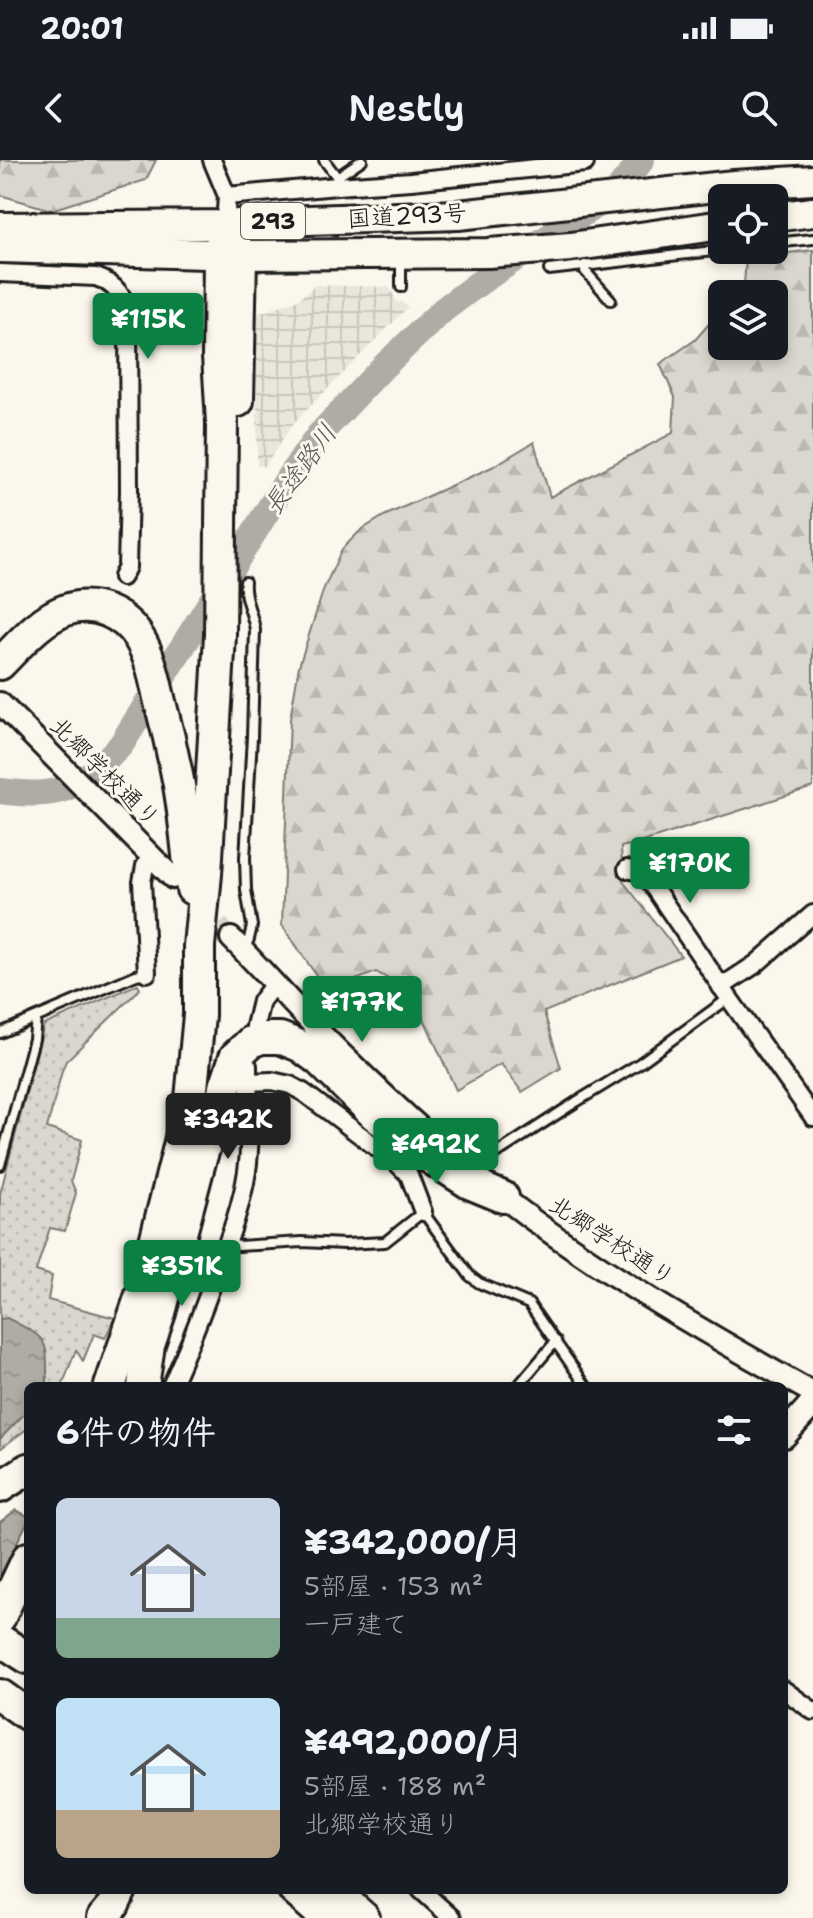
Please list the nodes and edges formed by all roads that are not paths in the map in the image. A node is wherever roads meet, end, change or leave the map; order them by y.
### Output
1 (212, 160) edge
2 (324, 160) edge
3 (362, 160) edge
4 (585, 163) dead end
5 (813, 180) edge
6 (337, 182) junction
7 (813, 212) edge
8 (788, 215) edge
9 (0, 227) edge
10 (708, 228) edge
11 (228, 232) junction
12 (813, 239) edge
13 (788, 242) edge
14 (0, 248) edge
15 (708, 251) edge
16 (401, 253) junction
17 (578, 256) junction
18 (549, 270) dead end
19 (0, 273) edge
20 (401, 287) dead end
21 (611, 300) dead end
22 (122, 577) dead end
23 (245, 582) dead end
24 (225, 631) junction
25 (0, 664) edge
26 (0, 703) edge
27 (151, 856) junction
28 (627, 869) dead end
29 (173, 878) dead end
30 (813, 914) edge
31 (237, 944) joint
32 (199, 946) junction
33 (147, 973) joint
34 (275, 983) junction
35 (725, 993) junction
36 (36, 1018) junction
37 (255, 1026) dead end
38 (0, 1033) edge
39 (813, 1117) edge
40 (201, 1158) junction
41 (0, 1165) edge
42 (472, 1172) junction
43 (503, 1197) junction
44 (423, 1212) junction
45 (227, 1244) junction
46 (134, 1317) junction
47 (556, 1341) junction
48 (149, 1345) junction
49 (92, 1382) edge
50 (111, 1382) edge
51 (127, 1382) edge
52 (144, 1382) edge
53 (173, 1382) edge
54 (521, 1382) edge
55 (583, 1382) edge
56 (813, 1393) edge
57 (813, 1403) edge
58 (788, 1431) edge
59 (24, 1472) edge
60 (0, 1487) edge
61 (24, 1570) edge
62 (24, 1594) edge
63 (4, 1627) edge
64 (24, 1653) edge
65 (0, 1672) edge
66 (24, 1687) edge
67 (788, 1693) edge
68 (0, 1695) edge
69 (813, 1711) edge
70 (24, 1712) edge
71 (119, 1894) edge
72 (299, 1894) edge
73 (337, 1894) edge
74 (357, 1894) edge
75 (425, 1894) edge
76 (103, 1918) edge
77 (326, 1918) edge
78 (364, 1918) edge
79 (383, 1918) edge
80 (452, 1918) edge

1 - 11 street
2 - 6 lane
3 - 6 lane
4 - 6 street
5 - 11 highway, 国道293号 / 293
6 - 11 street
7 - 8 highway
9 - 11 highway, 国道293号 / 293
10 - 17 highway, 国道293号 / 293
11 - 14 highway, 国道293号 / 293
11 - 16 highway, 国道293号 / 293
11 - 24 highway
12 - 13 lane
15 - 17 lane
16 - 17 highway, 国道293号 / 293
16 - 20 lane
17 - 18 lane
17 - 21 lane
19 - 22 street
23 - 31 lane
24 - 32 highway
24 - 40 highway
25 - 32 highway
26 - 27 street, 北郷学校通り
27 - 29 street, 北郷学校通り
27 - 33 street
28 - 35 street
30 - 35 street
31 - 34 street, 北郷学校通り
32 - 46 highway
33 - 36 lane
34 - 37 street
34 - 42 street, 北郷学校通り
35 - 39 street
35 - 42 lane
36 - 38 lane
36 - 41 lane
40 - 43 highway
40 - 48 highway
42 - 43 street, 北郷学校通り
43 - 56 street, 北郷学校通り
44 - 45 lane
44 - 45 street
44 - 47 lane
45 - 53 street
46 - 49 highway
46 - 50 highway
47 - 54 lane
47 - 55 lane
48 - 51 highway
48 - 52 highway
57 - 58 main road
59 - 60 highway
61 - 63 highway
62 - 63 highway
63 - 64 highway
65 - 66 highway
67 - 69 street
68 - 70 highway
71 - 76 highway
72 - 77 highway
73 - 78 highway
74 - 79 highway
75 - 80 street

